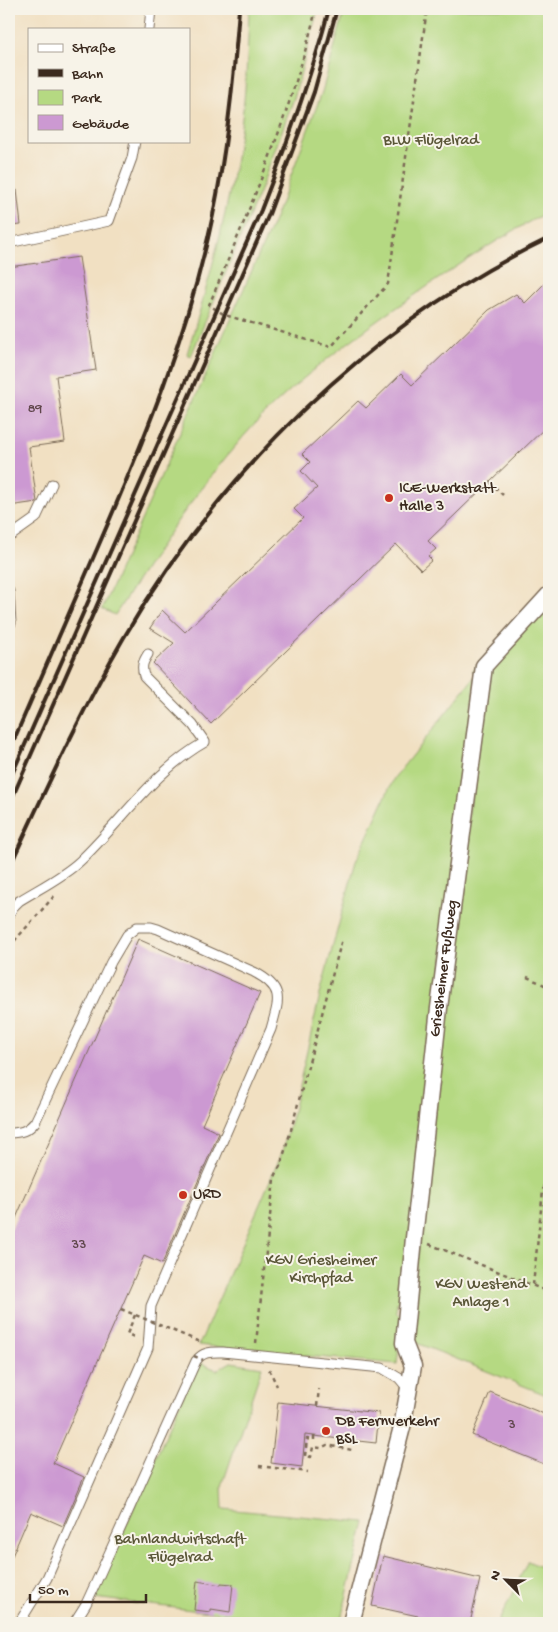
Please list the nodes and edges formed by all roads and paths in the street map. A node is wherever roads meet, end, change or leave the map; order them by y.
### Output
1 (151, 9) edge
2 (316, 9) edge
3 (427, 9) edge
4 (149, 28) edge
5 (135, 142) edge
6 (9, 243) edge
7 (489, 481) dead end
8 (52, 484) dead end
9 (504, 495) dead end
10 (9, 535) edge
11 (9, 591) edge
12 (549, 595) edge
13 (11, 623) dead end
14 (148, 654) dead end
15 (61, 889) dead end
16 (9, 915) edge
17 (342, 939) dead end
18 (9, 947) edge
19 (527, 977) dead end
20 (549, 987) edge
21 (9, 1133) edge
22 (549, 1134) edge
23 (414, 1238) junction
24 (532, 1285) junction
25 (549, 1292) edge
26 (121, 1309) dead end
27 (135, 1315) junction
28 (136, 1338) dead end
29 (197, 1344) dead end
30 (259, 1355) junction
31 (194, 1356) dead end
32 (204, 1360) dead end
33 (277, 1386) dead end
34 (319, 1389) dead end
35 (409, 1390) junction
36 (318, 1406) dead end
37 (313, 1447) junction
38 (352, 1450) dead end
39 (259, 1466) dead end
40 (308, 1472) dead end
41 (19, 1623) edge
42 (74, 1623) edge
43 (352, 1623) edge

1 - 4 lane
2 - 3 path
5 - 6 lane
7 - 9 path
8 - 10 lane
11 - 13 lane
12 - 23 street, Griesheimer Fußweg
14 - 16 lane
15 - 18 path
17 - 30 path
19 - 20 path
21 - 41 lane
22 - 24 path
23 - 24 path
23 - 35 street, Griesheimer Fußweg
24 - 25 path
26 - 27 path, bridge
27 - 28 path
27 - 29 path, bridge
30 - 33 path
30 - 35 lane
30 - 42 lane
31 - 32 path, bridge
34 - 36 path
35 - 43 street
37 - 37 path
37 - 38 path
39 - 40 path

